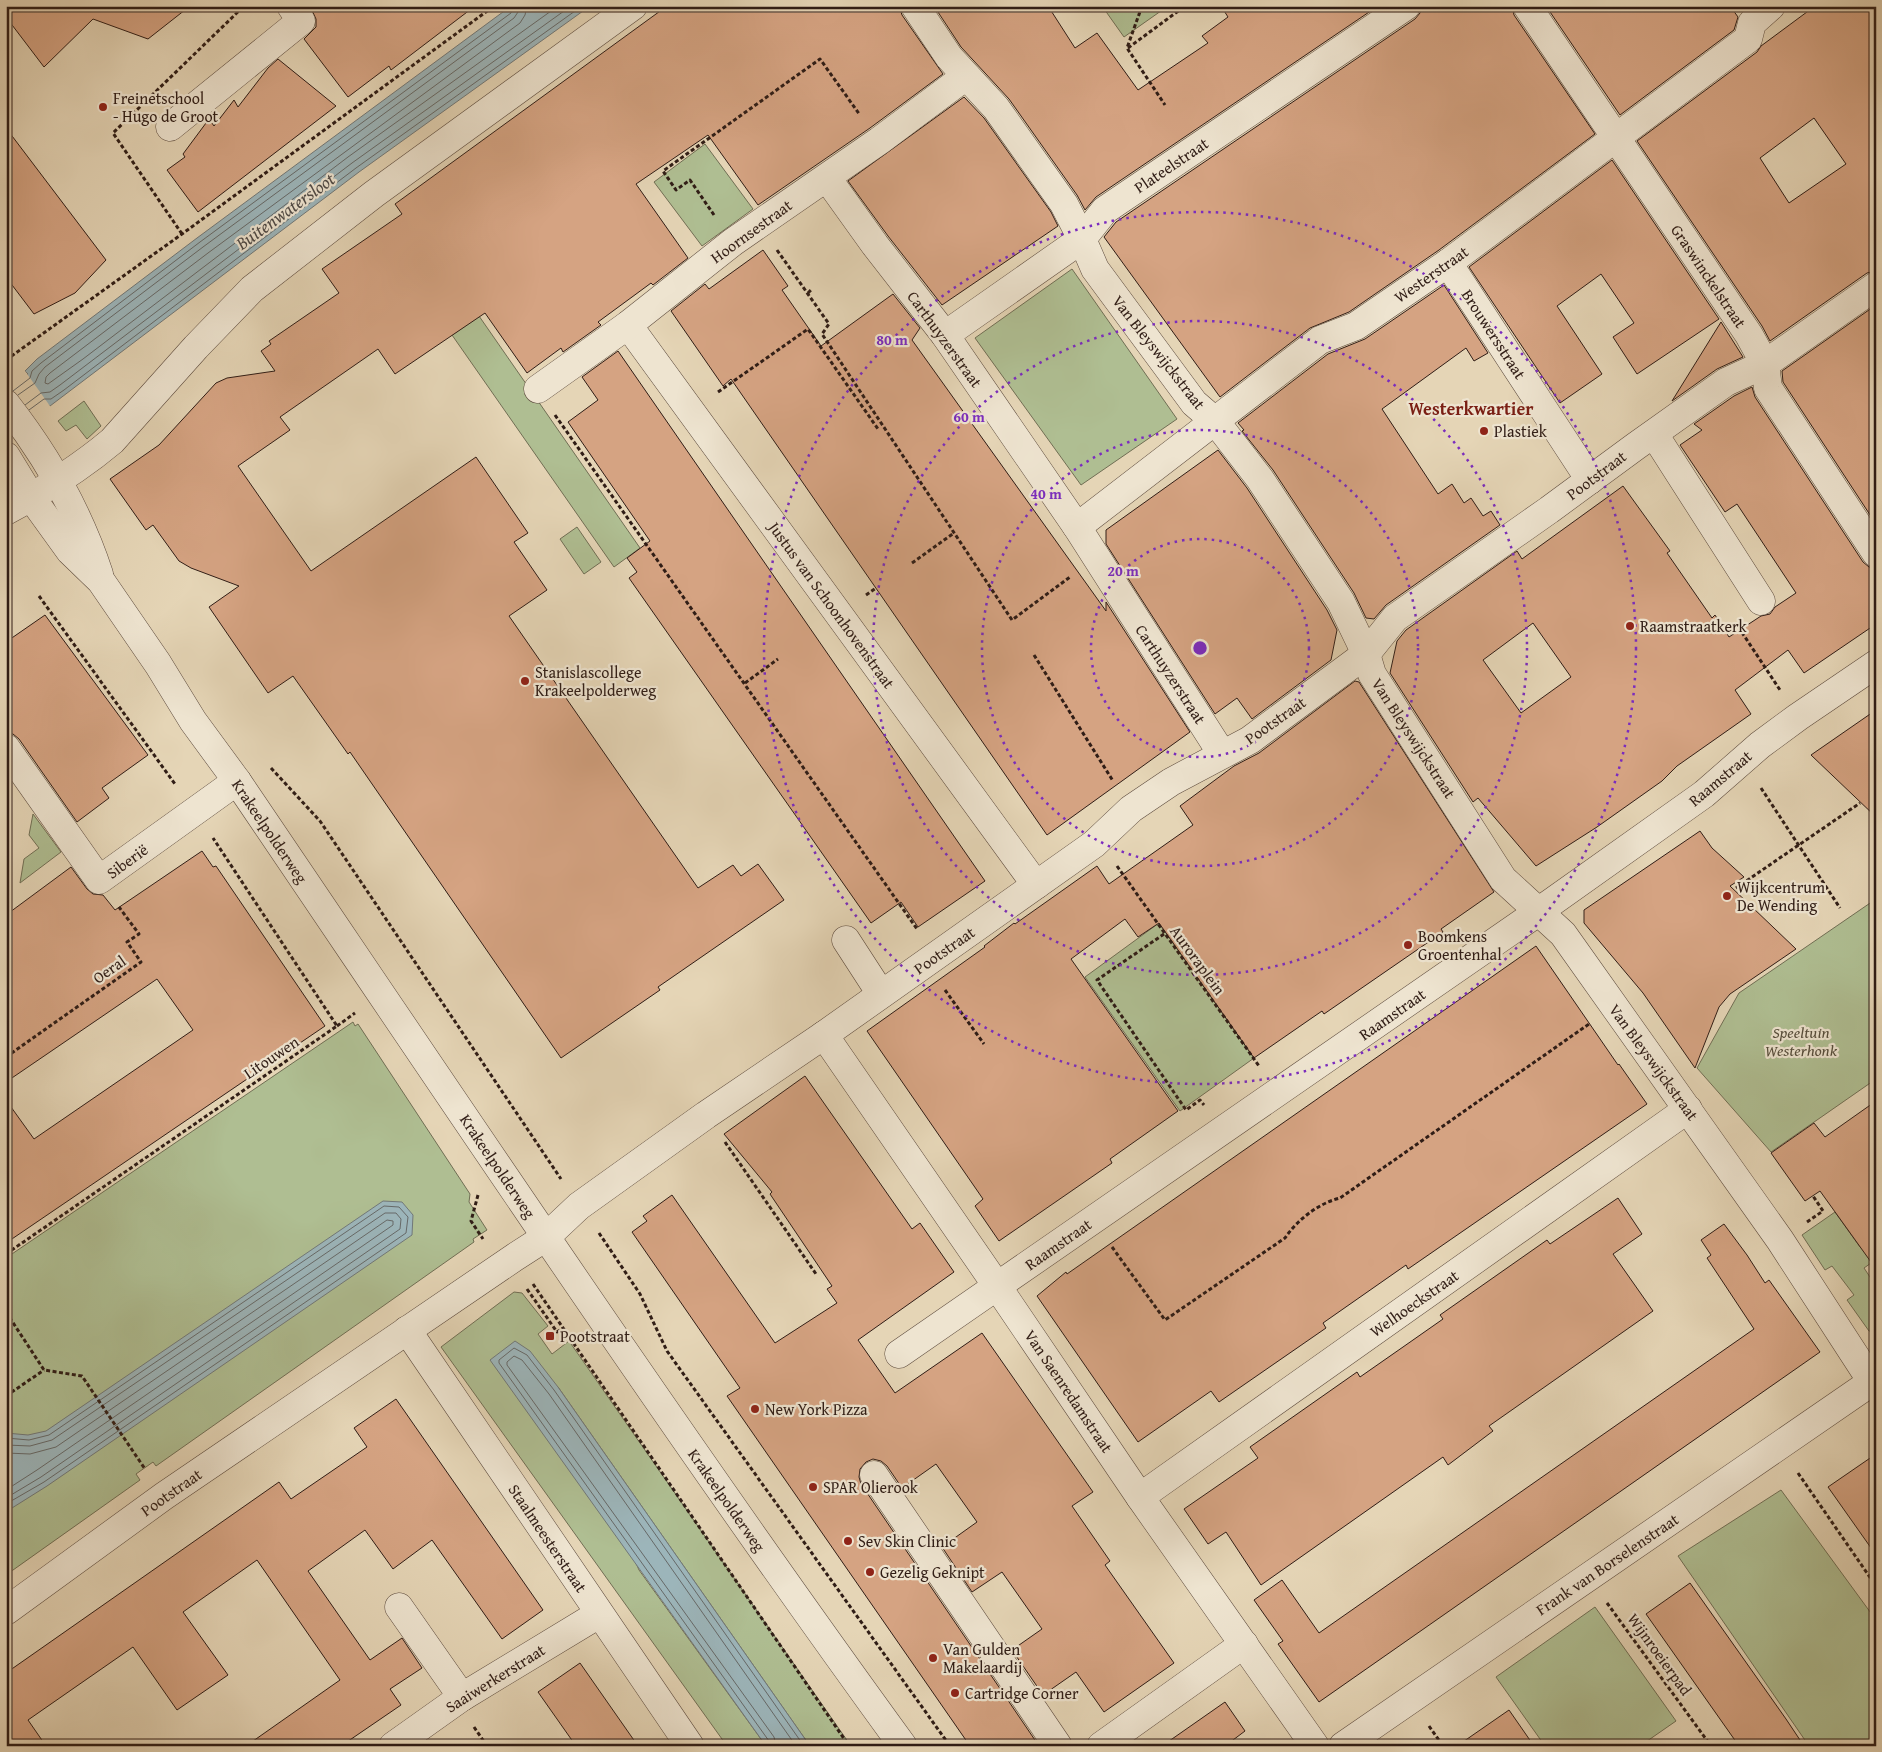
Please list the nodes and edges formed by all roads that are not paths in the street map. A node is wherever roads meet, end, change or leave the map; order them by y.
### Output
1 (291, 6) edge
2 (633, 6) edge
3 (915, 6) edge
4 (1406, 6) edge
5 (1527, 6) edge
6 (1762, 9) edge
7 (966, 76) junction
8 (170, 127) dead end
9 (1616, 138) junction
10 (827, 178) junction
11 (1082, 239) junction
12 (1448, 262) junction
13 (1876, 286) edge
14 (628, 325) junction
15 (945, 335) junction
16 (1765, 364) junction
17 (538, 389) road end
18 (6, 404) edge
19 (1216, 422) junction
20 (1654, 434) junction
21 (6, 456) edge
22 (57, 480) junction
23 (1590, 480) junction
24 (32, 497) junction
25 (6, 511) edge
26 (1077, 526) junction
27 (1876, 553) edge
28 (101, 580) junction
29 (1761, 601) road end
30 (1366, 654) junction
31 (1876, 664) edge
32 (6, 748) edge
33 (1222, 754) junction
34 (237, 781) junction
35 (1036, 885) junction
36 (1538, 912) junction
37 (846, 940) dead end
38 (881, 994) junction
39 (824, 1035) junction
40 (1688, 1108) junction
41 (546, 1237) junction
42 (998, 1286) junction
43 (407, 1330) junction
44 (899, 1354) dead end
45 (1874, 1383) edge
46 (874, 1475) dead end
47 (1140, 1497) junction
48 (398, 1607) dead end
49 (6, 1611) edge
50 (599, 1614) junction
51 (1244, 1644) junction
52 (462, 1697) junction
53 (393, 1746) edge
54 (690, 1746) edge
55 (903, 1746) edge
56 (1058, 1746) edge
57 (1101, 1746) edge
58 (1316, 1746) edge
59 (1343, 1746) edge

1 - 8 street
2 - 22 street
3 - 7 street, Van Bleyswijckstraat
4 - 11 street, Plateelstraat
5 - 9 street, Graswinckelstraat
6 - 9 street, Westerstraat
7 - 10 street, Hoornsestraat
7 - 11 street, Van Bleyswijckstraat
9 - 12 street, Westerstraat
9 - 16 street, Graswinckelstraat
10 - 14 street, Hoornsestraat
10 - 15 street, Carthuyzerstraat
11 - 15 street, Plateelstraat
11 - 19 street, Van Bleyswijckstraat
12 - 19 street, Westerstraat
12 - 23 street, Brouwersstraat
13 - 16 street, Pootstraat
14 - 17 street, Hoornsestraat
14 - 35 street, Justus van Schoonhovenstraat
15 - 26 street, Carthuyzerstraat
16 - 20 street, Pootstraat
16 - 27 street, Graswinckelstraat
18 - 22 street, Krakeelpolderweg
19 - 26 street, Westerstraat
19 - 30 street, Van Bleyswijckstraat
20 - 23 street, Pootstraat
20 - 29 street
21 - 24 street, Krakeelpolderweg
22 - 24 street
22 - 28 street, Krakeelpolderweg
23 - 30 street, Pootstraat
24 - 25 street
24 - 28 street, Krakeelpolderweg
26 - 33 street, Carthuyzerstraat
28 - 34 street, Krakeelpolderweg
30 - 33 street, Pootstraat
30 - 36 street, Van Bleyswijckstraat
31 - 36 street, Raamstraat
32 - 34 street, Siberië
33 - 35 street, Pootstraat
34 - 41 street, Krakeelpolderweg
35 - 38 street, Pootstraat
36 - 40 street, Van Bleyswijckstraat
36 - 42 street, Raamstraat
37 - 38 street
38 - 39 street, Pootstraat
39 - 41 street, Pootstraat
39 - 42 street, Van Saenredamstraat
40 - 45 street, Van Bleyswijckstraat
40 - 47 street, Welhoeckstraat
41 - 43 street, Pootstraat
41 - 55 street, Krakeelpolderweg
42 - 44 street, Raamstraat
42 - 47 street, Van Saenredamstraat
43 - 49 street, Pootstraat
43 - 50 street, Staalmeesterstraat
45 - 59 street, Frank van Borselenstraat
46 - 56 street
47 - 51 street, Van Saenredamstraat
48 - 52 street
50 - 52 street, Saaiwerkerstraat
50 - 54 street, Staalmeesterstraat
51 - 57 street
51 - 58 street, Van Saenredamstraat
52 - 53 street, Saaiwerkerstraat

